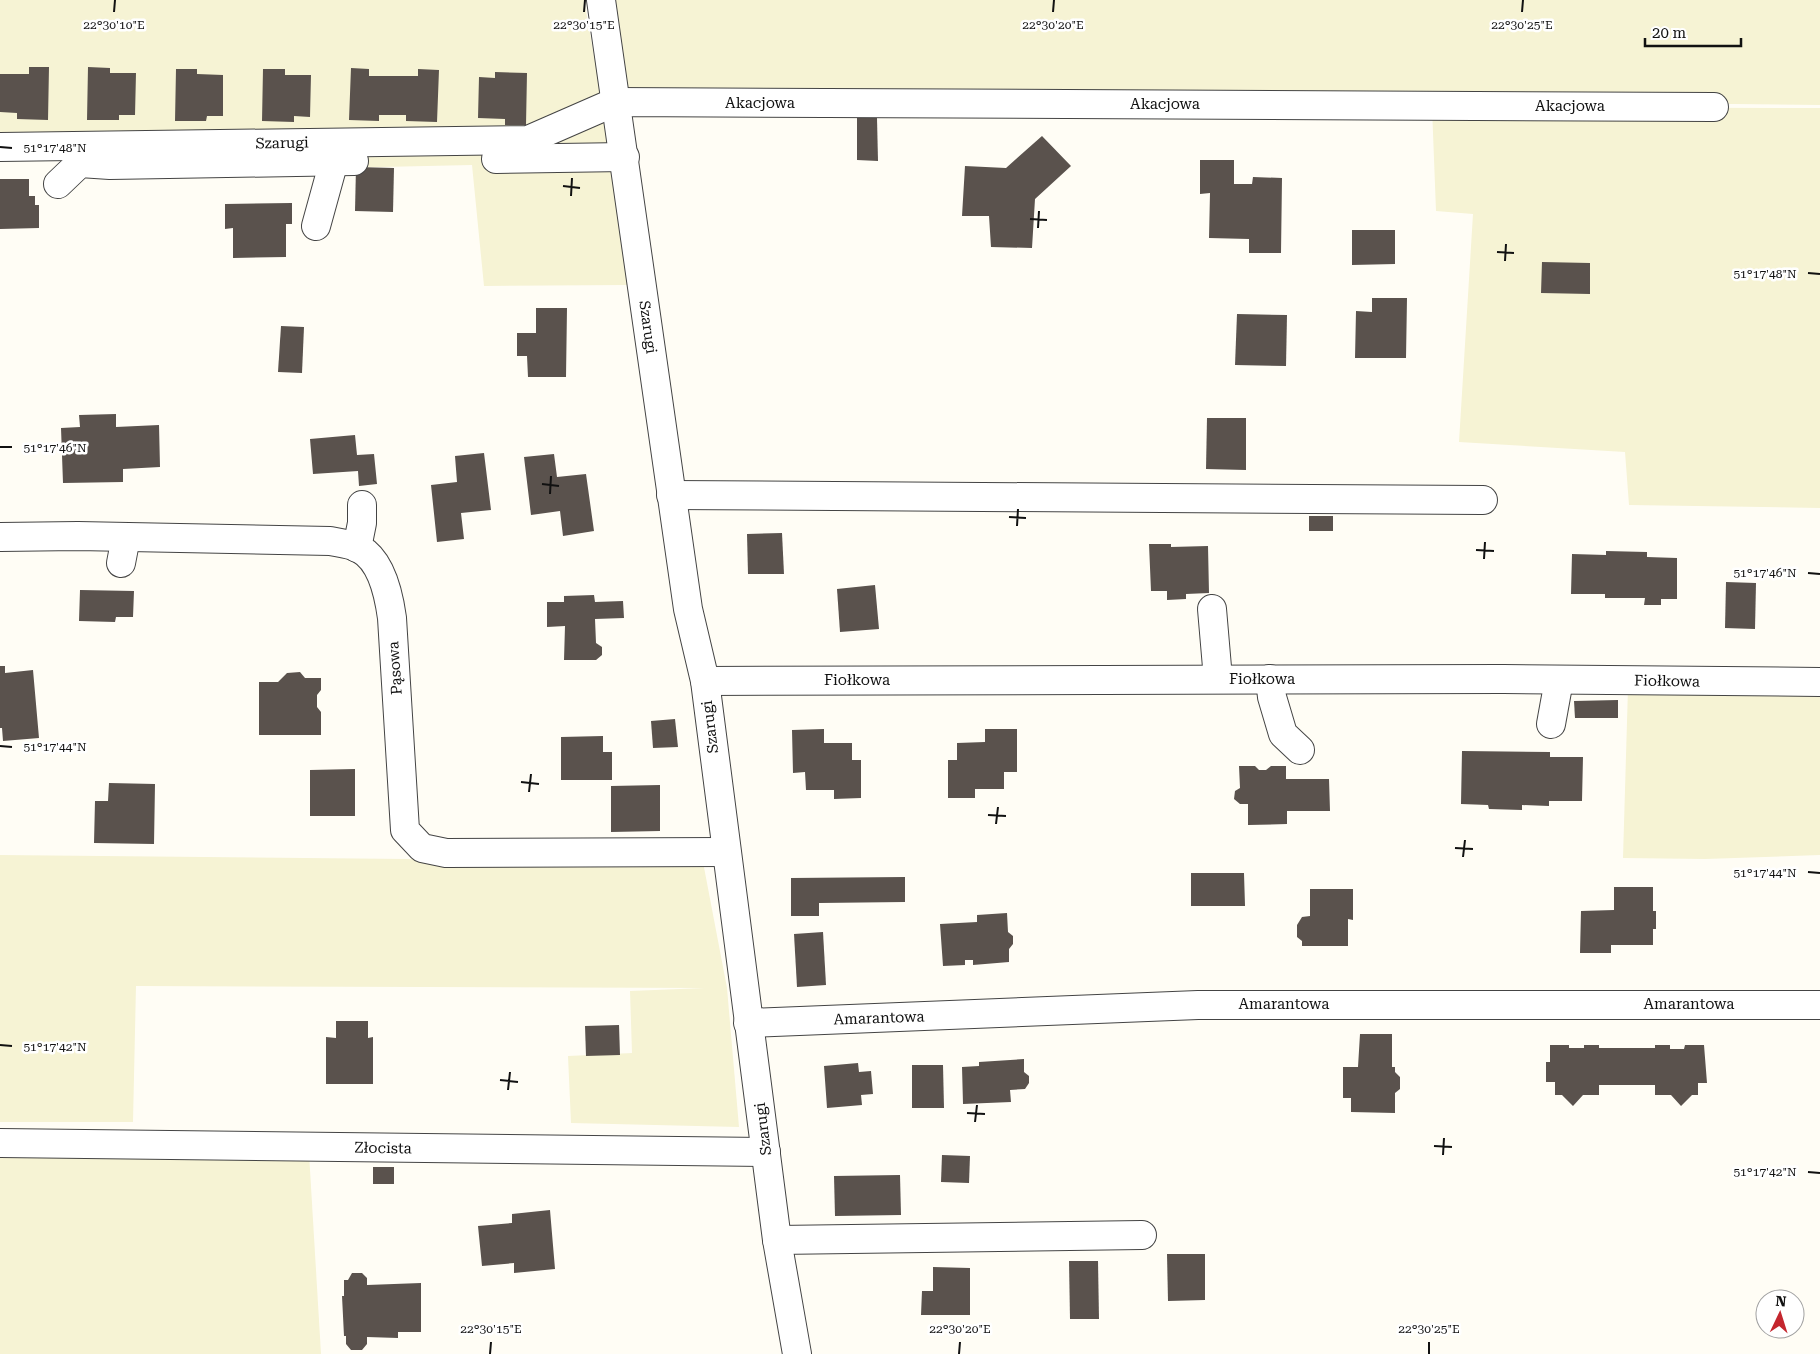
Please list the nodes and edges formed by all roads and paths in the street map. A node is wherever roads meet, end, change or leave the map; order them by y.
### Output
1 (601, 0) edge
2 (616, 102) junction
3 (1714, 107) dead end
4 (0, 146) edge
5 (625, 157) junction
6 (332, 162) junction
7 (58, 184) dead end
8 (316, 226) dead end
9 (1483, 500) dead end
10 (362, 505) dead end
11 (681, 510) junction
12 (0, 537) edge
13 (356, 548) junction
14 (1212, 609) dead end
15 (1218, 679) junction
16 (1270, 679) junction
17 (1559, 680) junction
18 (705, 681) junction
19 (1820, 682) edge
20 (1551, 724) dead end
21 (1300, 750) dead end
22 (725, 852) junction
23 (1820, 1004) edge
24 (748, 1023) junction
25 (0, 1143) edge
26 (766, 1152) junction
27 (1142, 1235) dead end
28 (777, 1240) junction
29 (797, 1354) edge

1 - 2 street, Szarugi
2 - 3 street, Akacjowa
2 - 4 street, Szarugi
2 - 5 street, Szarugi
5 - 6 street
5 - 11 street, Szarugi
6 - 7 street
6 - 8 street
9 - 11 street
10 - 13 street
11 - 18 street, Szarugi
12 - 13 street, Pąsowa
13 - 22 street, Pąsowa
14 - 15 street
15 - 16 street, Fiołkowa
15 - 18 street, Fiołkowa
16 - 17 street, Fiołkowa
16 - 21 street
17 - 19 street, Fiołkowa
17 - 20 street
18 - 22 street, Szarugi
22 - 24 street, Szarugi
23 - 24 street, Amarantowa
24 - 26 street, Szarugi
25 - 26 street, Złocista
26 - 28 street, Szarugi
27 - 28 street
28 - 29 street, Szarugi

